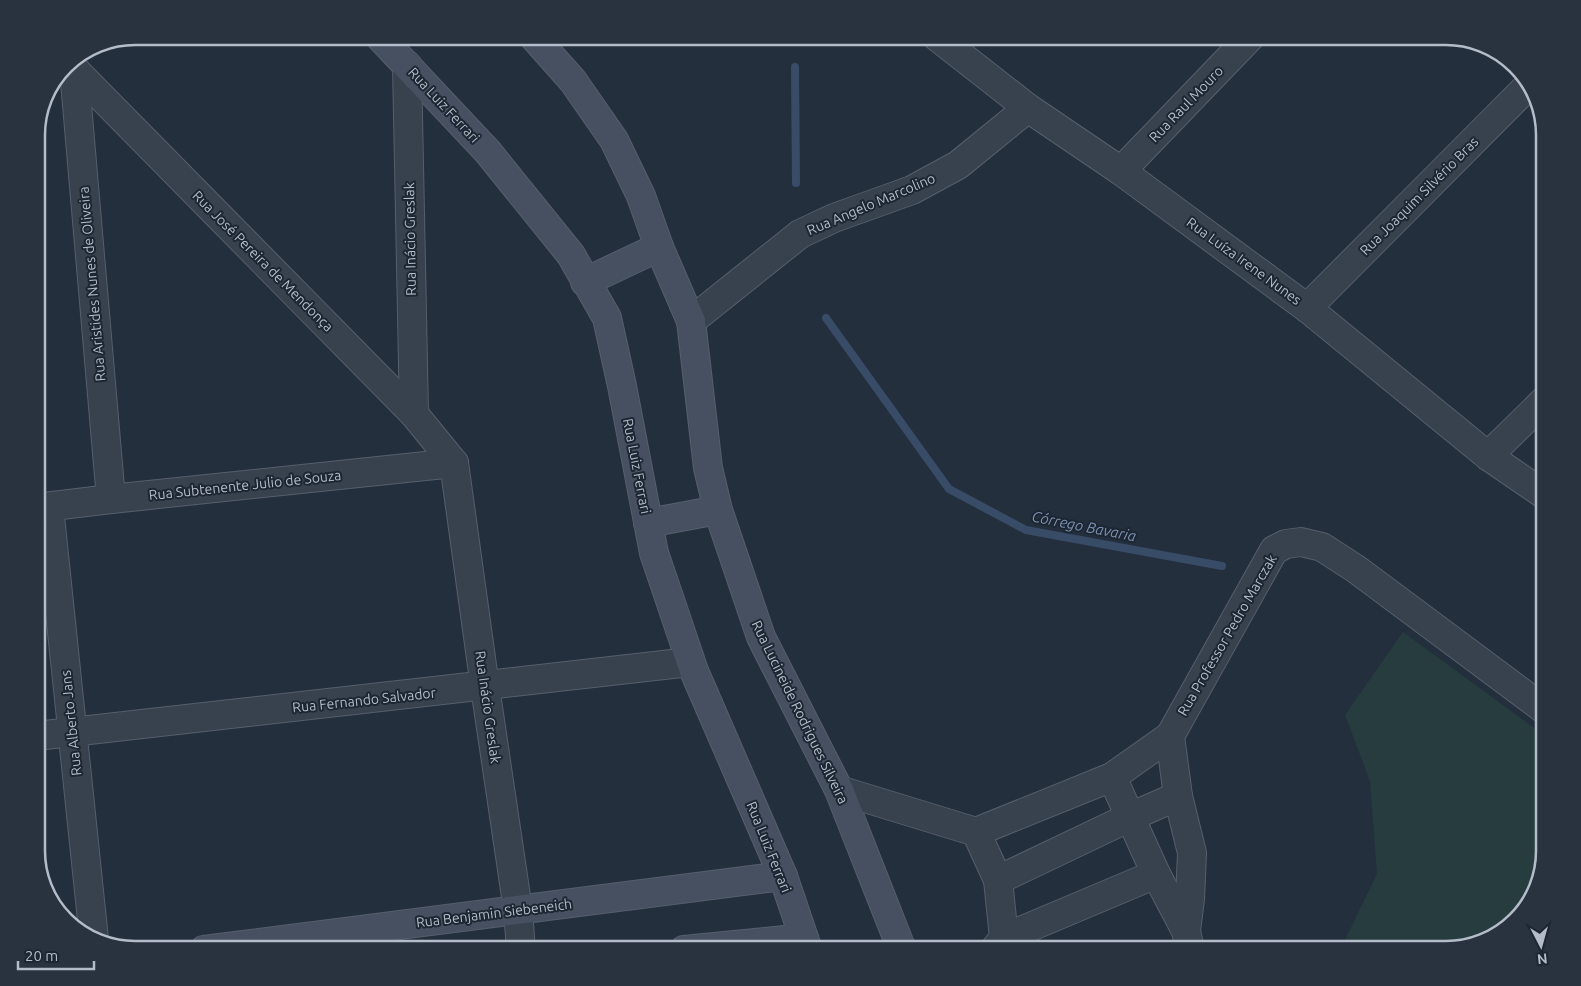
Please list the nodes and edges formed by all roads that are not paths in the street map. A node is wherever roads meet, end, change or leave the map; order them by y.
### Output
1 (388, 45) edge
2 (541, 45) edge
3 (948, 45) edge
4 (1242, 45) edge
5 (407, 65) junction
6 (73, 69) edge
7 (71, 71) edge
8 (1524, 90) edge
9 (1028, 108) junction
10 (1121, 171) junction
11 (659, 247) junction
12 (585, 282) junction
13 (1307, 308) junction
14 (691, 321) junction
15 (1536, 409) edge
16 (414, 414) junction
17 (1488, 456) junction
18 (454, 463) junction
19 (1536, 489) edge
20 (111, 499) junction
21 (45, 508) edge
22 (718, 510) junction
23 (45, 524) edge
24 (648, 524) junction
25 (690, 662) junction
26 (484, 687) junction
27 (1536, 703) edge
28 (72, 733) junction
29 (45, 735) edge
30 (1170, 736) junction
31 (1112, 777) junction
32 (839, 790) junction
33 (1178, 796) junction
34 (1130, 817) junction
35 (976, 832) junction
36 (1156, 874) junction
37 (783, 876) junction
38 (998, 880) junction
39 (518, 910) junction
40 (93, 931) edge
41 (275, 941) edge
42 (520, 941) edge
43 (805, 941) edge
44 (898, 941) edge
45 (999, 941) edge
46 (1006, 941) edge
47 (1188, 941) edge

1 - 5 street, Rua Luiz Ferrari
2 - 11 street, Rua Lucineide Rodrigues Silveira
3 - 9 street, Rua Luíza Irene Nunes
4 - 10 street, Rua Raul Mouro
5 - 12 street, Rua Luiz Ferrari
5 - 16 street, Rua Inácio Greslak
6 - 16 street, Rua José Pereira de Mendonça
7 - 20 street, Rua Aristides Nunes de Oliveira
8 - 13 street, Rua Joaquim Silvério Bras
9 - 10 street, Rua Luíza Irene Nunes
9 - 14 street, Rua Angelo Marcolino
10 - 13 street, Rua Luíza Irene Nunes
11 - 12 street
11 - 14 street, Rua Lucineide Rodrigues Silveira
12 - 24 street, Rua Luiz Ferrari
13 - 17 street, Rua Luíza Irene Nunes
14 - 22 street, Rua Lucineide Rodrigues Silveira
15 - 17 street
16 - 18 street, Rua José Pereira de Mendonça
17 - 19 street, Rua Luíza Irene Nunes
18 - 20 street, Rua Subtenente Julio de Souza
18 - 26 street, Rua Inácio Greslak
20 - 21 street, Rua Subtenente Julio de Souza
22 - 24 street
22 - 32 street, Rua Lucineide Rodrigues Silveira
23 - 28 street, Rua Alberto Jans
24 - 25 street, Rua Luiz Ferrari
25 - 26 street, Rua Fernando Salvador
25 - 37 street, Rua Luiz Ferrari
26 - 28 street, Rua Fernando Salvador
26 - 39 street, Rua Inácio Greslak
27 - 30 street, Rua Professor Pedro Marczak
28 - 29 street, Rua Fernando Salvador
28 - 40 street, Rua Alberto Jans
30 - 31 street
30 - 33 street
31 - 34 street
31 - 35 street
32 - 35 street
32 - 44 street, Rua Lucineide Rodrigues Silveira
33 - 34 street
33 - 47 street
34 - 36 street
34 - 38 street
35 - 38 street
36 - 46 street
36 - 47 street
37 - 39 street, Rua Benjamin Siebeneich
37 - 43 street, Rua Luiz Ferrari
38 - 45 street
39 - 41 street, Rua Benjamin Siebeneich
39 - 42 street, Rua Inácio Greslak

